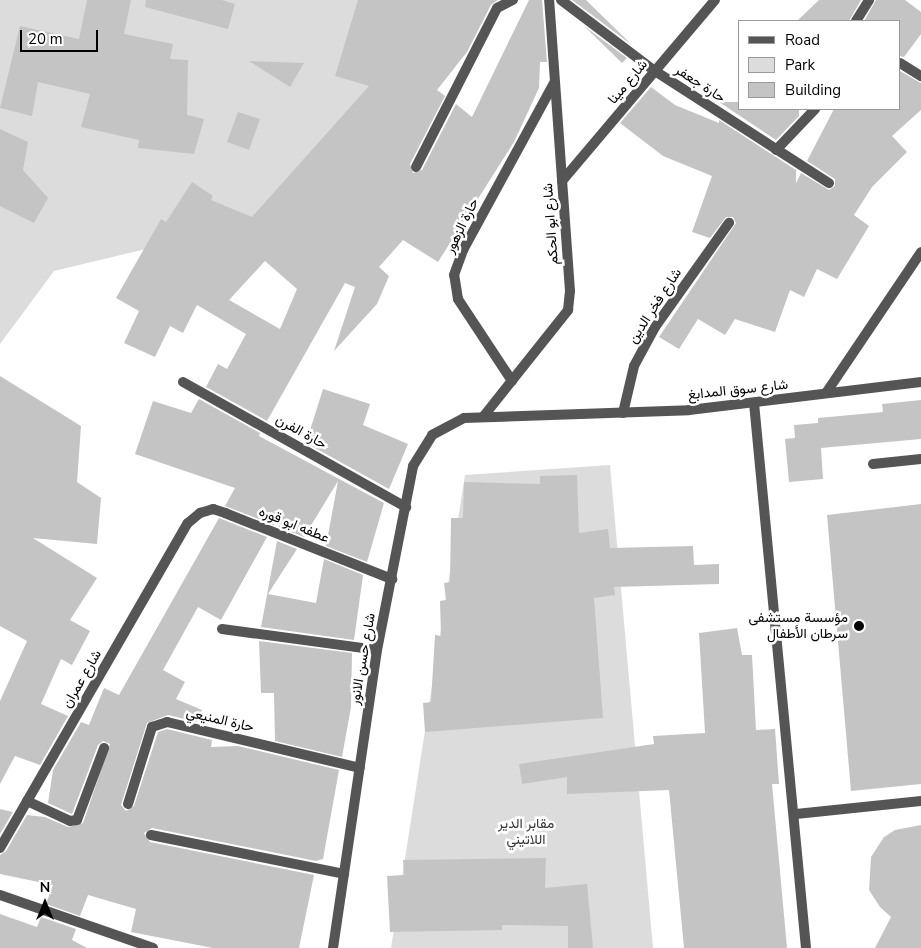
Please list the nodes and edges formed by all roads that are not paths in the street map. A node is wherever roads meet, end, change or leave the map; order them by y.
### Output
1 (513, 0) edge
2 (549, 0) edge
3 (561, 0) edge
4 (715, 0) edge
5 (869, 0) edge
6 (857, 20) edge
7 (901, 64) edge
8 (654, 71) junction
9 (921, 76) edge
10 (555, 82) junction
11 (814, 110) edge
12 (776, 150) junction
13 (416, 167) dead end
14 (562, 181) junction
15 (828, 183) dead end
16 (729, 222) dead end
17 (921, 252) edge
18 (512, 381) junction
19 (183, 382) dead end
20 (921, 382) edge
21 (826, 393) junction
22 (754, 403) junction
23 (623, 413) junction
24 (483, 417) junction
25 (921, 459) edge
26 (873, 464) dead end
27 (406, 506) junction
28 (188, 523) joint
29 (392, 578) junction
30 (222, 629) dead end
31 (377, 650) junction
32 (104, 748) dead end
33 (360, 768) junction
34 (27, 800) junction
35 (921, 802) edge
36 (128, 804) dead end
37 (796, 814) junction
38 (151, 835) dead end
39 (0, 848) edge
40 (344, 874) junction
41 (0, 895) edge
42 (153, 948) edge
43 (333, 948) edge
44 (806, 948) edge

1 - 13 street
2 - 10 street, شارع ابو الحكم
3 - 8 street, حارة جعفر
4 - 8 street, شارع مينا
5 - 6 street
7 - 9 street
8 - 12 street, حارة جعفر
8 - 14 street, شارع مينا
10 - 14 street, شارع ابو الحكم
10 - 18 street, حارة الزهور
11 - 12 street
12 - 15 street, حارة جعفر
14 - 18 street, شارع ابو الحكم
16 - 23 street, شارع فخر الدين
17 - 21 street
18 - 24 street, شارع ابو الحكم
19 - 27 street, حارة الفرن
20 - 21 street
21 - 22 street, شارع سوق المدابغ
22 - 23 street, شارع سوق المدابغ
22 - 37 street
23 - 24 street, شارع سوق المدابغ
24 - 27 street, شارع حسن الانور
25 - 26 street
27 - 29 street, شارع حسن الانور
28 - 29 street, عطفه ابو قوره
28 - 34 street, شارع عمران
29 - 31 street, شارع حسن الانور
30 - 31 street
31 - 33 street, شارع حسن الانور
32 - 34 street
33 - 36 street, حارة المنيعي
33 - 40 street, شارع حسن الانور
34 - 39 street, شارع عمران
35 - 37 street
37 - 44 street
38 - 40 street
40 - 43 street, شارع حسن الانور
41 - 42 street

